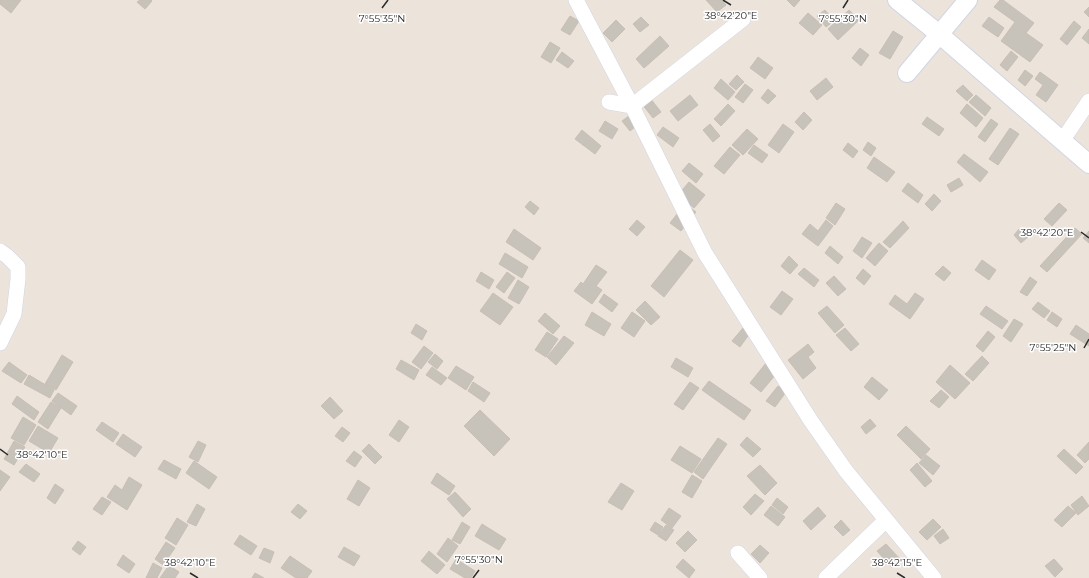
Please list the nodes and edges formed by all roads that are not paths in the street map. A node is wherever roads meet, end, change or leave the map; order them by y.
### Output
1 (576, 0) edge
2 (897, 0) edge
3 (968, 0) edge
4 (743, 19) dead end
5 (939, 34) junction
6 (907, 73) dead end
7 (1089, 101) edge
8 (609, 102) dead end
9 (632, 106) junction
10 (1062, 141) junction
11 (1089, 164) edge
12 (0, 251) edge
13 (0, 343) edge
14 (886, 520) junction
15 (738, 553) dead end
16 (760, 578) edge
17 (826, 578) edge
18 (934, 578) edge

1 - 9 street
2 - 5 street
3 - 5 street
4 - 9 street
5 - 6 street
5 - 10 street
7 - 10 street
8 - 9 street
9 - 14 street
10 - 11 street
12 - 13 street
14 - 17 street
14 - 18 street
15 - 16 street

